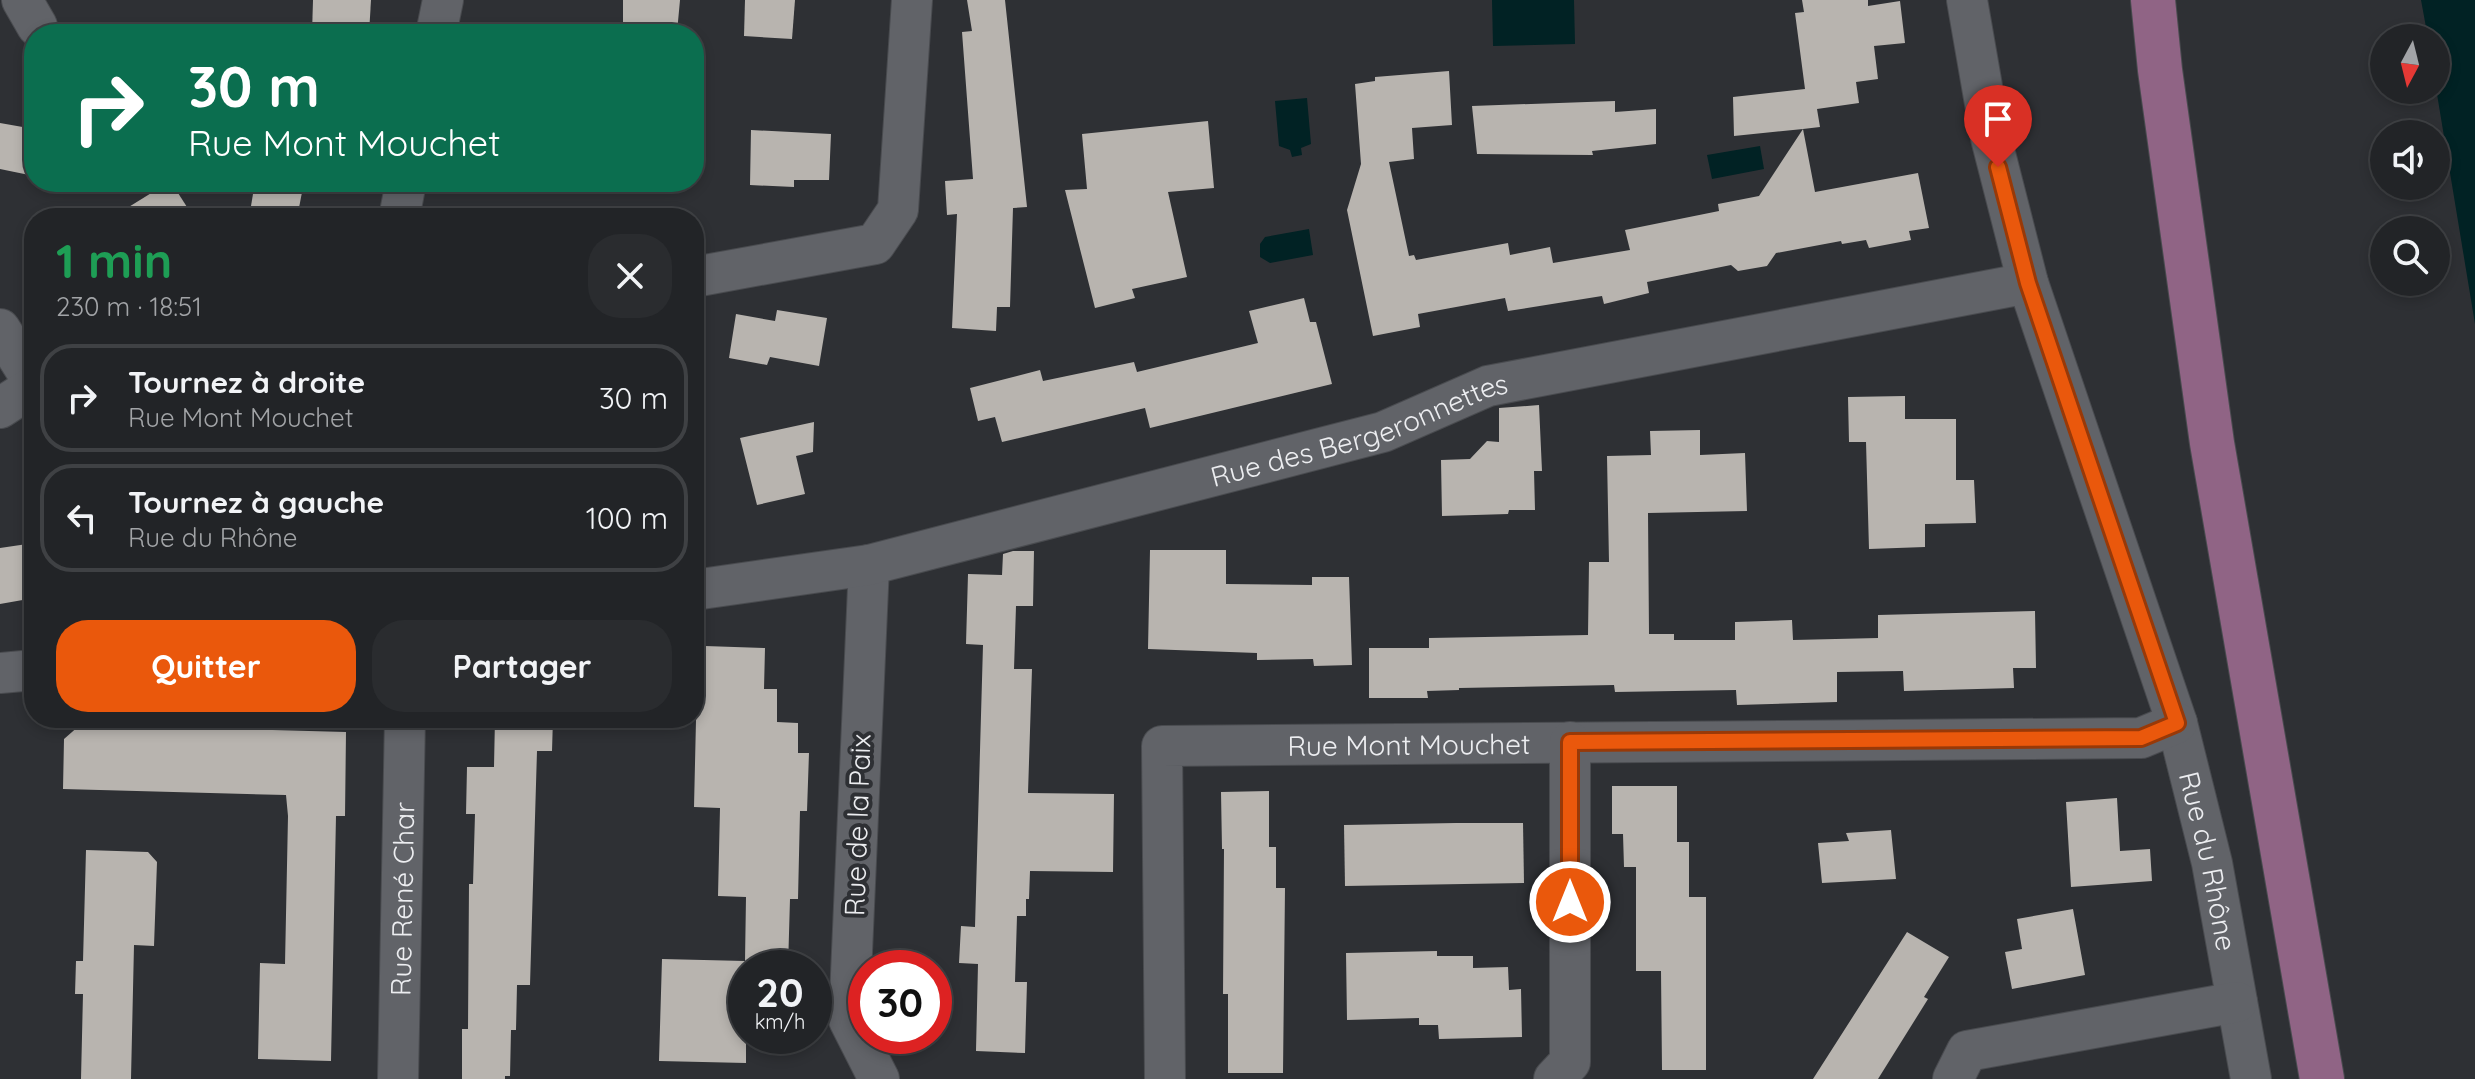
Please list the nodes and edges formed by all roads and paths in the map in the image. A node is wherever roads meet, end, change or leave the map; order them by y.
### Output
1 (443, 0) edge
2 (912, 0) edge
3 (1967, 0) edge
4 (2153, 0) edge
5 (438, 24) edge
6 (704, 275) edge
7 (2028, 283) junction
8 (0, 329) edge
9 (24, 369) edge
10 (24, 392) edge
11 (0, 408) edge
12 (869, 565) junction
13 (704, 589) edge
14 (24, 671) edge
15 (0, 673) edge
16 (2177, 723) junction
17 (405, 728) edge
18 (1570, 742) junction
19 (2237, 1002) junction
20 (398, 1079) edge
21 (879, 1079) edge
22 (1165, 1079) edge
23 (1554, 1079) edge
24 (1953, 1079) edge
25 (2251, 1079) edge
26 (2322, 1079) edge

1 - 5 street
2 - 6 street
3 - 7 street, Rue du Rhône
4 - 26 main road
7 - 12 street, Rue des Bergeronnettes
7 - 16 street, Rue du Rhône
8 - 9 street
10 - 11 street
12 - 13 street, Rue des Bergeronnettes
12 - 21 street, Rue de la Paix
14 - 15 street
16 - 18 street, Rue Mont Mouchet
16 - 19 street, Rue du Rhône
17 - 20 street, Rue René Char
18 - 22 street, Rue Mont Mouchet
18 - 23 street
19 - 24 street
19 - 25 street, Rue du Rhône

